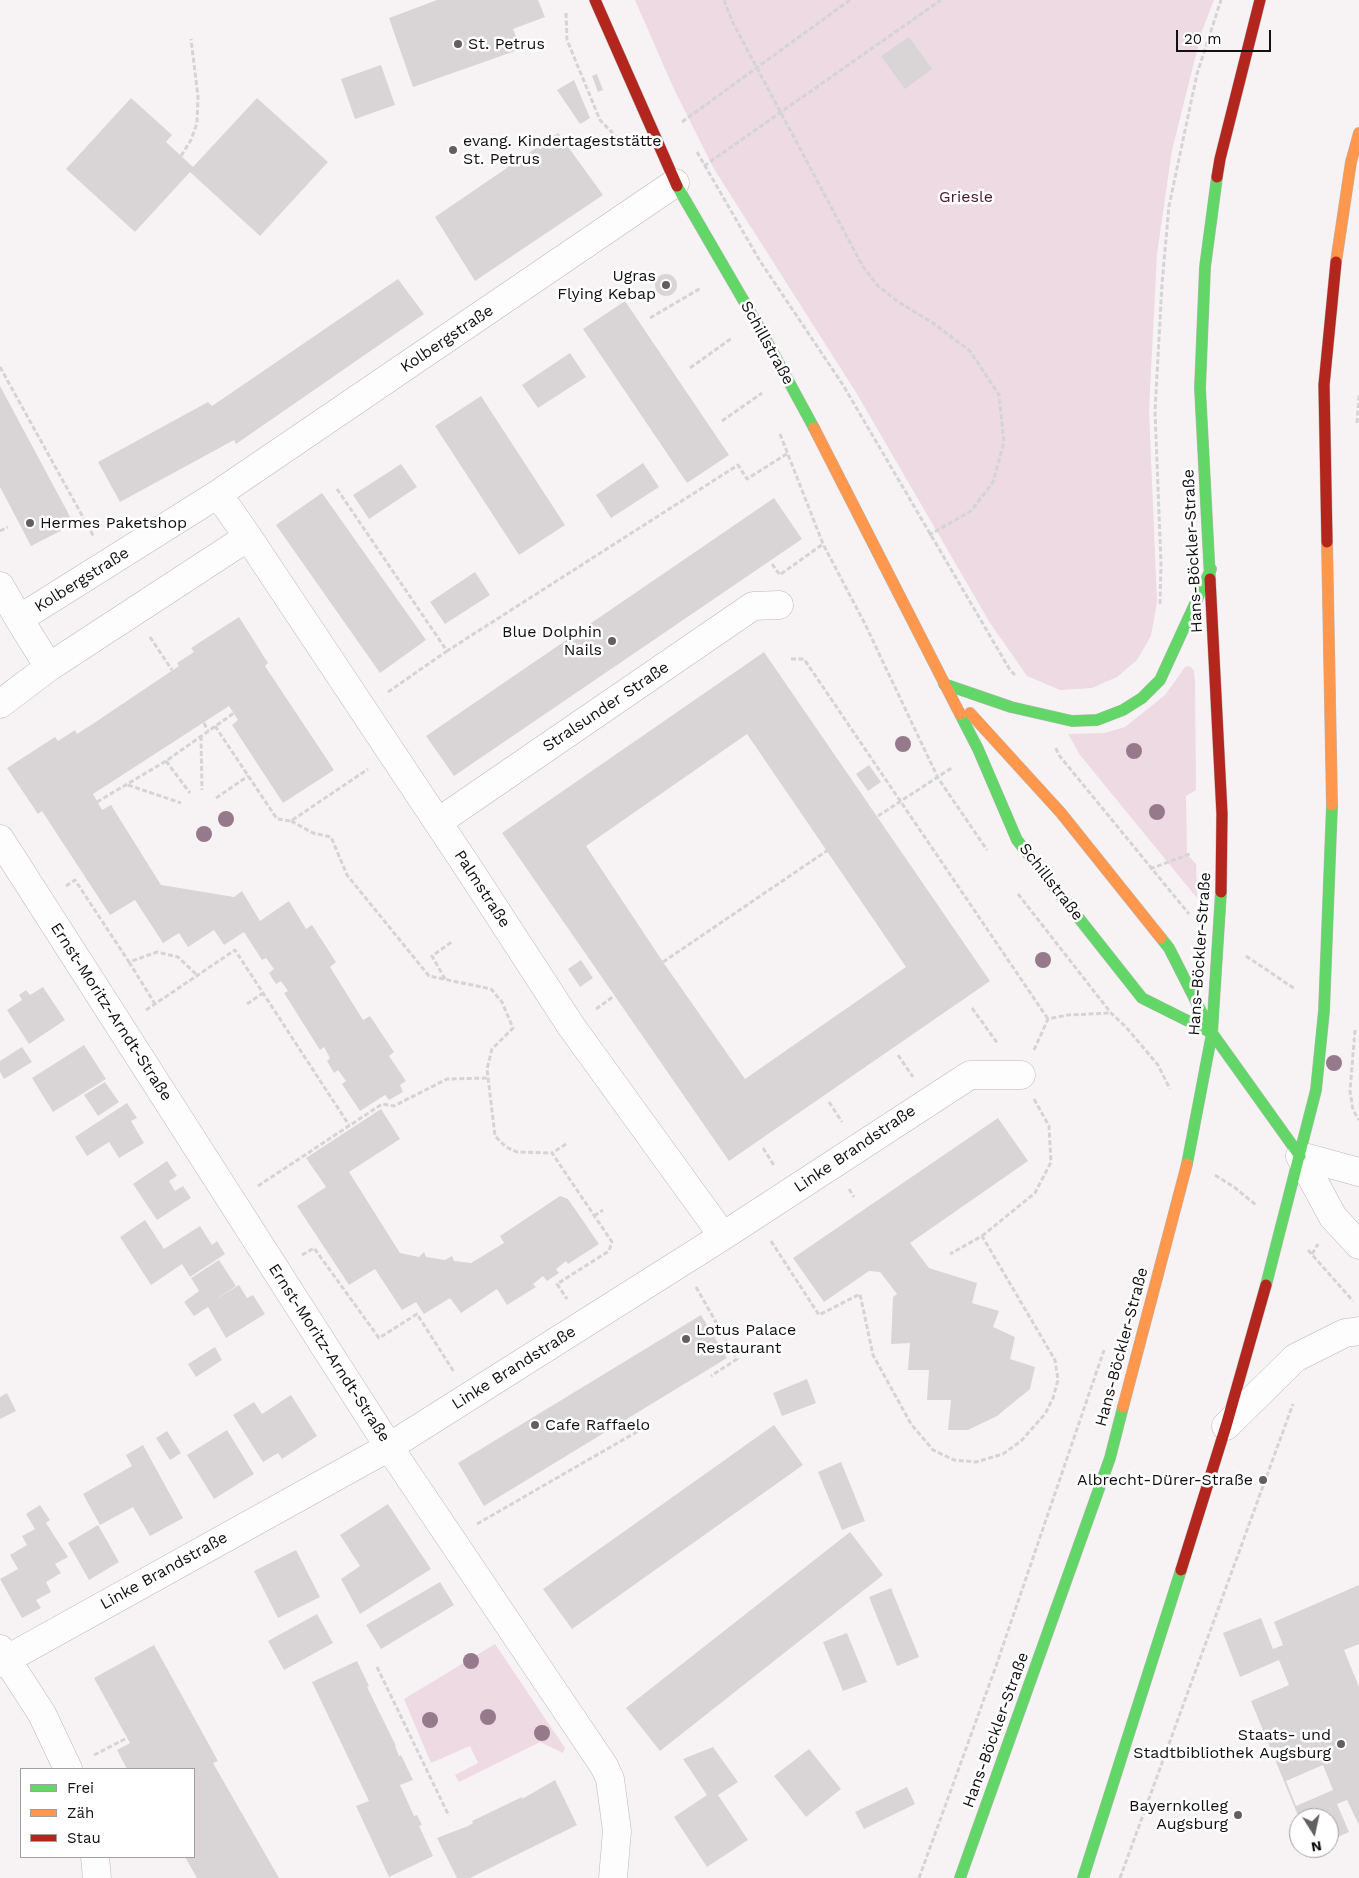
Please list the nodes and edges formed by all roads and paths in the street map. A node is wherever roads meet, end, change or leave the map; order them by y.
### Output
1 (595, 0) edge
2 (724, 0) edge
3 (850, 0) edge
4 (941, 0) edge
5 (1221, 0) edge
6 (1260, 0) edge
7 (564, 6) dead end
8 (191, 39) dead end
9 (757, 67) junction
10 (600, 105) dead end
11 (594, 108) junction
12 (781, 112) junction
13 (682, 121) dead end
14 (1359, 133) edge
15 (626, 146) dead end
16 (181, 156) dead end
17 (704, 166) junction
18 (675, 182) junction
19 (728, 273) junction
20 (650, 318) dead end
21 (757, 322) junction
22 (0, 367) edge
23 (690, 368) dead end
24 (788, 380) junction
25 (722, 421) dead end
26 (788, 453) dead end
27 (337, 489) dead end
28 (218, 494) junction
29 (8, 527) dead end
30 (0, 531) edge
31 (929, 535) junction
32 (248, 537) junction
33 (823, 544) dead end
34 (108, 564) junction
35 (772, 564) dead end
36 (1211, 569) junction
37 (780, 575) junction
38 (0, 586) edge
39 (779, 605) joint
40 (1160, 605) dead end
41 (133, 612) junction
42 (19, 619) junction
43 (446, 651) junction
44 (791, 659) dead end
45 (49, 667) junction
46 (172, 670) dead end
47 (1017, 677) dead end
48 (944, 684) junction
49 (0, 704) edge
50 (363, 709) junction
51 (234, 713) dead end
52 (1050, 716) junction
53 (204, 723) dead end
54 (215, 726) junction
55 (208, 731) junction
56 (201, 736) junction
57 (978, 749) junction
58 (392, 753) junction
59 (166, 760) junction
60 (248, 776) junction
61 (128, 785) junction
62 (202, 790) dead end
63 (190, 793) dead end
64 (216, 798) dead end
65 (901, 801) junction
66 (98, 802) dead end
67 (181, 803) dead end
68 (878, 816) dead end
69 (291, 821) junction
70 (438, 822) junction
71 (0, 840) edge
72 (1192, 844) dead end
73 (828, 850) dead end
74 (1150, 869) junction
75 (41, 903) junction
76 (1218, 939) junction
77 (453, 941) dead end
78 (129, 962) junction
79 (663, 962) dead end
80 (197, 975) junction
81 (445, 979) junction
82 (263, 993) junction
83 (155, 1004) junction
84 (247, 1004) dead end
85 (972, 1008) dead end
86 (1324, 1011) junction
87 (1111, 1013) dead end
88 (1048, 1019) junction
89 (121, 1029) junction
90 (1355, 1031) dead end
91 (1212, 1033) junction
92 (1021, 1075) junction
93 (488, 1078) junction
94 (349, 1125) junction
95 (566, 1144) dead end
96 (552, 1153) junction
97 (1300, 1156) junction
98 (1208, 1170) dead end
99 (1359, 1172) edge
100 (232, 1202) junction
101 (603, 1210) dead end
102 (594, 1216) junction
103 (754, 1216) junction
104 (1282, 1227) junction
105 (723, 1236) junction
106 (982, 1236) junction
107 (1359, 1244) edge
108 (950, 1254) dead end
109 (682, 1262) junction
110 (276, 1271) junction
111 (1359, 1308) edge
112 (583, 1324) junction
113 (1359, 1331) edge
114 (1106, 1344) dead end
115 (712, 1376) dead end
116 (469, 1396) junction
117 (1296, 1398) dead end
118 (647, 1426) dead end
119 (1226, 1426) junction
120 (389, 1447) junction
121 (452, 1540) junction
122 (2, 1657) edge
123 (377, 1667) dead end
124 (126, 1738) dead end
125 (67, 1768) edge
126 (69, 1768) edge
127 (448, 1816) dead end
128 (95, 1858) edge
129 (97, 1878) edge
130 (613, 1878) edge
131 (919, 1878) edge
132 (960, 1878) edge
133 (1083, 1878) edge
134 (1120, 1878) edge

1 - 18 main road, Schillstraße
2 - 9 path
3 - 9 path
4 - 12 path
5 - 40 path
6 - 36 main road, Hans-Böckler-Straße
7 - 11 path
8 - 16 path
9 - 12 path
9 - 13 path
10 - 11 path
11 - 15 path
12 - 17 path
12 - 31 path
14 - 86 main road
17 - 18 path
17 - 31 path
18 - 19 main road, Schillstraße
18 - 28 street, Kolbergstraße
19 - 20 path
19 - 21 main road, Schillstraße
21 - 23 path
21 - 24 main road, Schillstraße
22 - 34 path
24 - 25 path
24 - 48 main road, Schillstraße
26 - 43 path
27 - 43 path
28 - 32 street
28 - 34 street, Kolbergstraße
29 - 30 path
31 - 47 path
32 - 41 street
32 - 50 street, Palmstraße
33 - 37 path
34 - 42 street, Kolbergstraße
35 - 37 path
36 - 52 main road
36 - 76 main road, Hans-Böckler-Straße
37 - 39 path
38 - 42 street
39 - 70 street, Stralsunder Straße
41 - 45 street
41 - 46 path
42 - 45 street, Kolbergstraße
43 - 50 path
44 - 65 path
45 - 49 street
48 - 52 main road
48 - 57 main road, Schillstraße
48 - 91 main road, Schillstraße
50 - 58 street, Palmstraße
51 - 54 path
52 - 74 path
53 - 55 path
54 - 55 path
54 - 60 path
55 - 56 path
56 - 59 path
56 - 62 path
57 - 65 path
57 - 91 main road, Schillstraße
58 - 69 path
58 - 70 street, Palmstraße
59 - 61 path
59 - 63 path
60 - 64 path
60 - 69 path
61 - 66 path
61 - 67 path
65 - 68 path
65 - 88 path
69 - 81 path
70 - 105 street, Palmstraße
71 - 75 street, Ernst-Moritz-Arndt-Straße
72 - 74 path
73 - 79 path
74 - 76 path
75 - 78 path
75 - 89 street, Ernst-Moritz-Arndt-Straße
76 - 86 path
76 - 91 main road, Hans-Böckler-Straße
77 - 81 path
78 - 80 path
78 - 83 path
80 - 82 path
80 - 83 path
81 - 93 path
82 - 84 path
82 - 94 path
83 - 89 path
85 - 92 path
86 - 90 path
86 - 97 main road
87 - 88 path
88 - 92 path
89 - 100 street, Ernst-Moritz-Arndt-Straße
91 - 97 main road, Schillstraße
91 - 132 main road, Hans-Böckler-Straße
92 - 103 street, Linke Brandstraße
92 - 106 path
93 - 94 path
93 - 96 path
94 - 100 path
95 - 96 path
96 - 102 path
97 - 99 street
97 - 104 main road
97 - 107 street, Schillstraße
98 - 104 path
100 - 110 street, Ernst-Moritz-Arndt-Straße
101 - 102 path
102 - 112 path
103 - 105 street, Linke Brandstraße
103 - 106 path
104 - 111 path
104 - 119 main road
105 - 109 street, Linke Brandstraße
106 - 108 path
109 - 112 street, Linke Brandstraße
109 - 115 path
110 - 116 path
110 - 120 street, Ernst-Moritz-Arndt-Straße
112 - 116 street, Linke Brandstraße
113 - 119 street
114 - 131 path
116 - 120 street, Linke Brandstraße
117 - 134 path
118 - 121 path
119 - 133 main road
120 - 121 street, Ernst-Moritz-Arndt-Straße
120 - 122 street, Linke Brandstraße
121 - 130 street, Ernst-Moritz-Arndt-Straße
122 - 125 street
123 - 127 path
124 - 126 path
128 - 129 street

